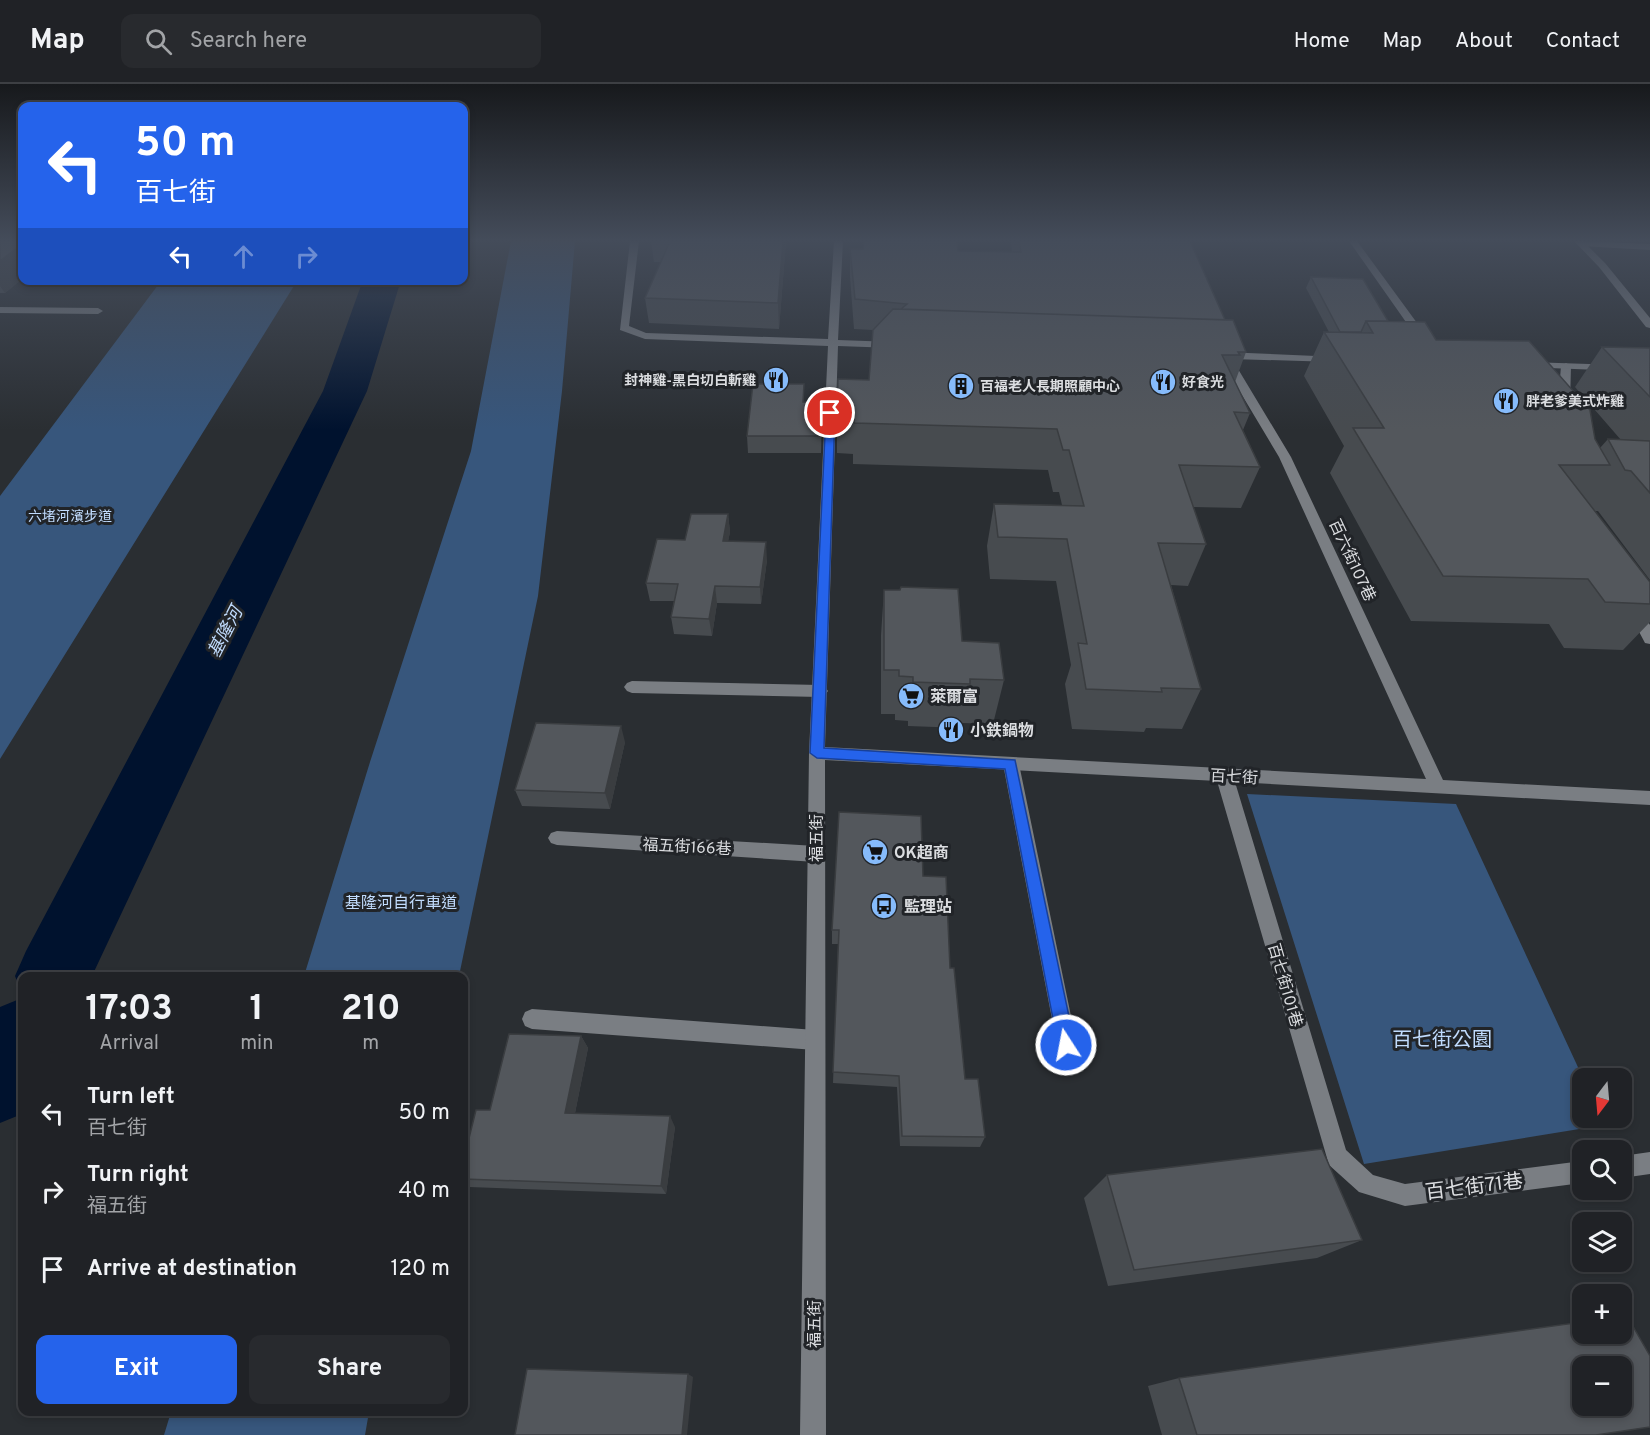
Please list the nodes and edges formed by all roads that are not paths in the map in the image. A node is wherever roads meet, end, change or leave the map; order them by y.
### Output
1 (627, 304) edge
2 (836, 304) edge
3 (1399, 304) edge
4 (1633, 304) edge
5 (0, 310) edge
6 (98, 311) dead end
7 (1650, 325) edge
8 (833, 343) junction
9 (904, 345) edge
10 (1434, 353) edge
11 (1349, 359) edge
12 (1521, 365) edge
13 (1566, 366) junction
14 (1650, 369) edge
15 (1563, 421) edge
16 (1629, 600) edge
17 (1650, 639) edge
18 (632, 687) dead end
19 (820, 691) junction
20 (817, 753) junction
21 (1011, 764) junction
22 (1224, 775) junction
23 (1438, 787) junction
24 (1650, 798) edge
25 (557, 838) dead end
26 (816, 854) junction
27 (532, 1018) dead end
28 (815, 1040) junction
29 (1066, 1045) dead end
30 (1650, 1163) edge
31 (1632, 1166) edge
32 (1572, 1173) edge
33 (1367, 1184) joint
34 (813, 1435) edge

1 - 8 street
2 - 8 street, 福五街
3 - 10 street
4 - 7 street
5 - 6 street
8 - 9 street
8 - 19 street, 福五街
11 - 23 street, 百六街107巷
12 - 13 street
13 - 14 street
13 - 15 street
16 - 17 street
18 - 19 street
19 - 20 street, 福五街
20 - 21 street, 百七街
20 - 26 street, 福五街
21 - 22 street, 百七街
21 - 29 street
22 - 23 street, 百七街
22 - 33 street, 百七街101巷
23 - 24 street, 百七街
25 - 26 street, 福五街166巷
26 - 28 street, 福五街
27 - 28 street
28 - 34 street, 福五街
30 - 31 street
32 - 33 street, 百七街71巷

